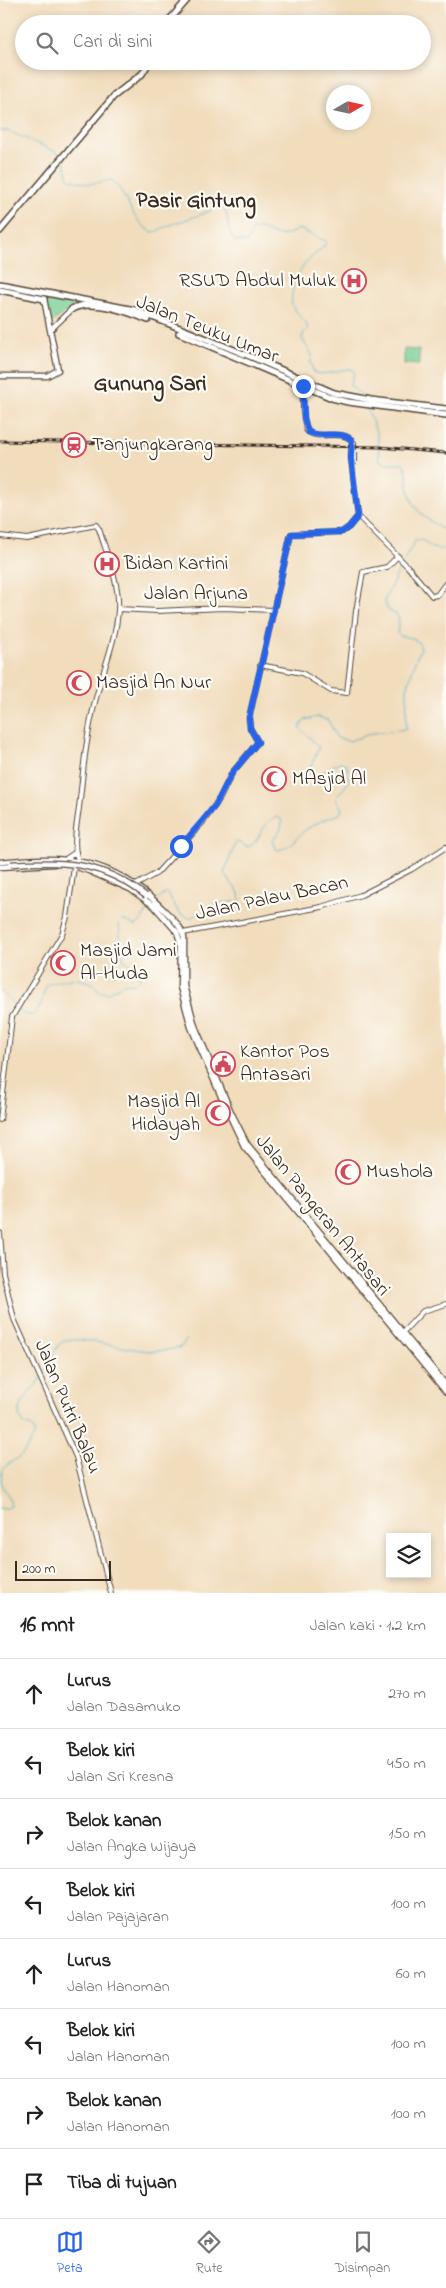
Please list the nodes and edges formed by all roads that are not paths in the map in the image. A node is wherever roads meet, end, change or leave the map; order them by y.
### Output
1 (187, 0) edge
2 (174, 15) edge
3 (143, 70) edge
4 (0, 231) edge
5 (0, 284) edge
6 (0, 290) edge
7 (45, 296) junction
8 (72, 309) joint
9 (51, 328) junction
10 (0, 376) edge
11 (303, 386) junction
12 (445, 412) edge
13 (358, 516) junction
14 (0, 536) edge
15 (398, 556) junction
16 (446, 582) edge
17 (118, 609) junction
18 (274, 610) junction
19 (260, 665) junction
20 (446, 847) edge
21 (76, 852) junction
22 (54, 858) junction
23 (66, 858) junction
24 (78, 860) junction
25 (1, 861) edge
26 (10, 864) junction
27 (54, 864) junction
28 (63, 865) junction
29 (74, 866) junction
30 (1, 867) edge
31 (100, 868) junction
32 (108, 871) junction
33 (98, 874) junction
34 (105, 878) junction
35 (136, 885) junction
36 (151, 901) junction
37 (183, 933) junction
38 (0, 1120) edge
39 (312, 1226) junction
40 (316, 1232) junction
41 (0, 1233) edge
42 (446, 1304) edge
43 (403, 1332) junction
44 (446, 1385) edge
45 (446, 1392) edge
46 (111, 1593) edge

1 - 2 highway
3 - 4 highway
5 - 7 highway
6 - 7 highway
7 - 9 main road
7 - 12 highway, Jalan Teuku Umar
8 - 9 main road, Jalan Teuku Umar
8 - 11 highway, Jalan Teuku Umar
9 - 10 main road
11 - 12 highway, Jalan Teuku Umar
11 - 13 main road
13 - 15 main road
13 - 18 main road
14 - 17 main road
15 - 16 main road
15 - 19 main road
17 - 18 main road, Jalan Arjuna
17 - 21 main road
18 - 19 main road
19 - 35 main road
20 - 37 main road, Jalan Palau Bacan
21 - 23 main road
21 - 24 main road
22 - 23 main road, Jalan Pangeran Antasari
22 - 25 main road, Jalan Pangeran Antasari
22 - 27 main road
23 - 24 main road, Jalan Pangeran Antasari
23 - 28 main road
24 - 31 main road, Jalan Pangeran Antasari
25 - 26 main road
26 - 30 main road
26 - 36 main road, bridge
27 - 28 main road, Jalan Pangeran Antasari
27 - 30 main road, Jalan Pangeran Antasari
28 - 29 main road, Jalan Pangeran Antasari
29 - 33 main road, Jalan Pangeran Antasari
29 - 38 main road
31 - 32 main road, Jalan Pangeran Antasari
31 - 33 main road
32 - 34 main road
32 - 35 main road, Jalan Pangeran Antasari
33 - 34 main road, Jalan Pangeran Antasari
34 - 36 main road, Jalan Pangeran Antasari
35 - 36 main road, Jalan Pangeran Antasari
36 - 37 main road, Jalan Pangeran Antasari
36 - 39 main road, Jalan Pangeran Antasari
37 - 39 main road, Jalan Pangeran Antasari
39 - 40 main road, Jalan Pangeran Antasari
40 - 43 main road, Jalan Pangeran Antasari
40 - 45 main road, Jalan Pangeran Antasari
41 - 46 main road, Jalan Putri Balau
42 - 43 main road
43 - 44 main road, Jalan Pangeran Antasari

